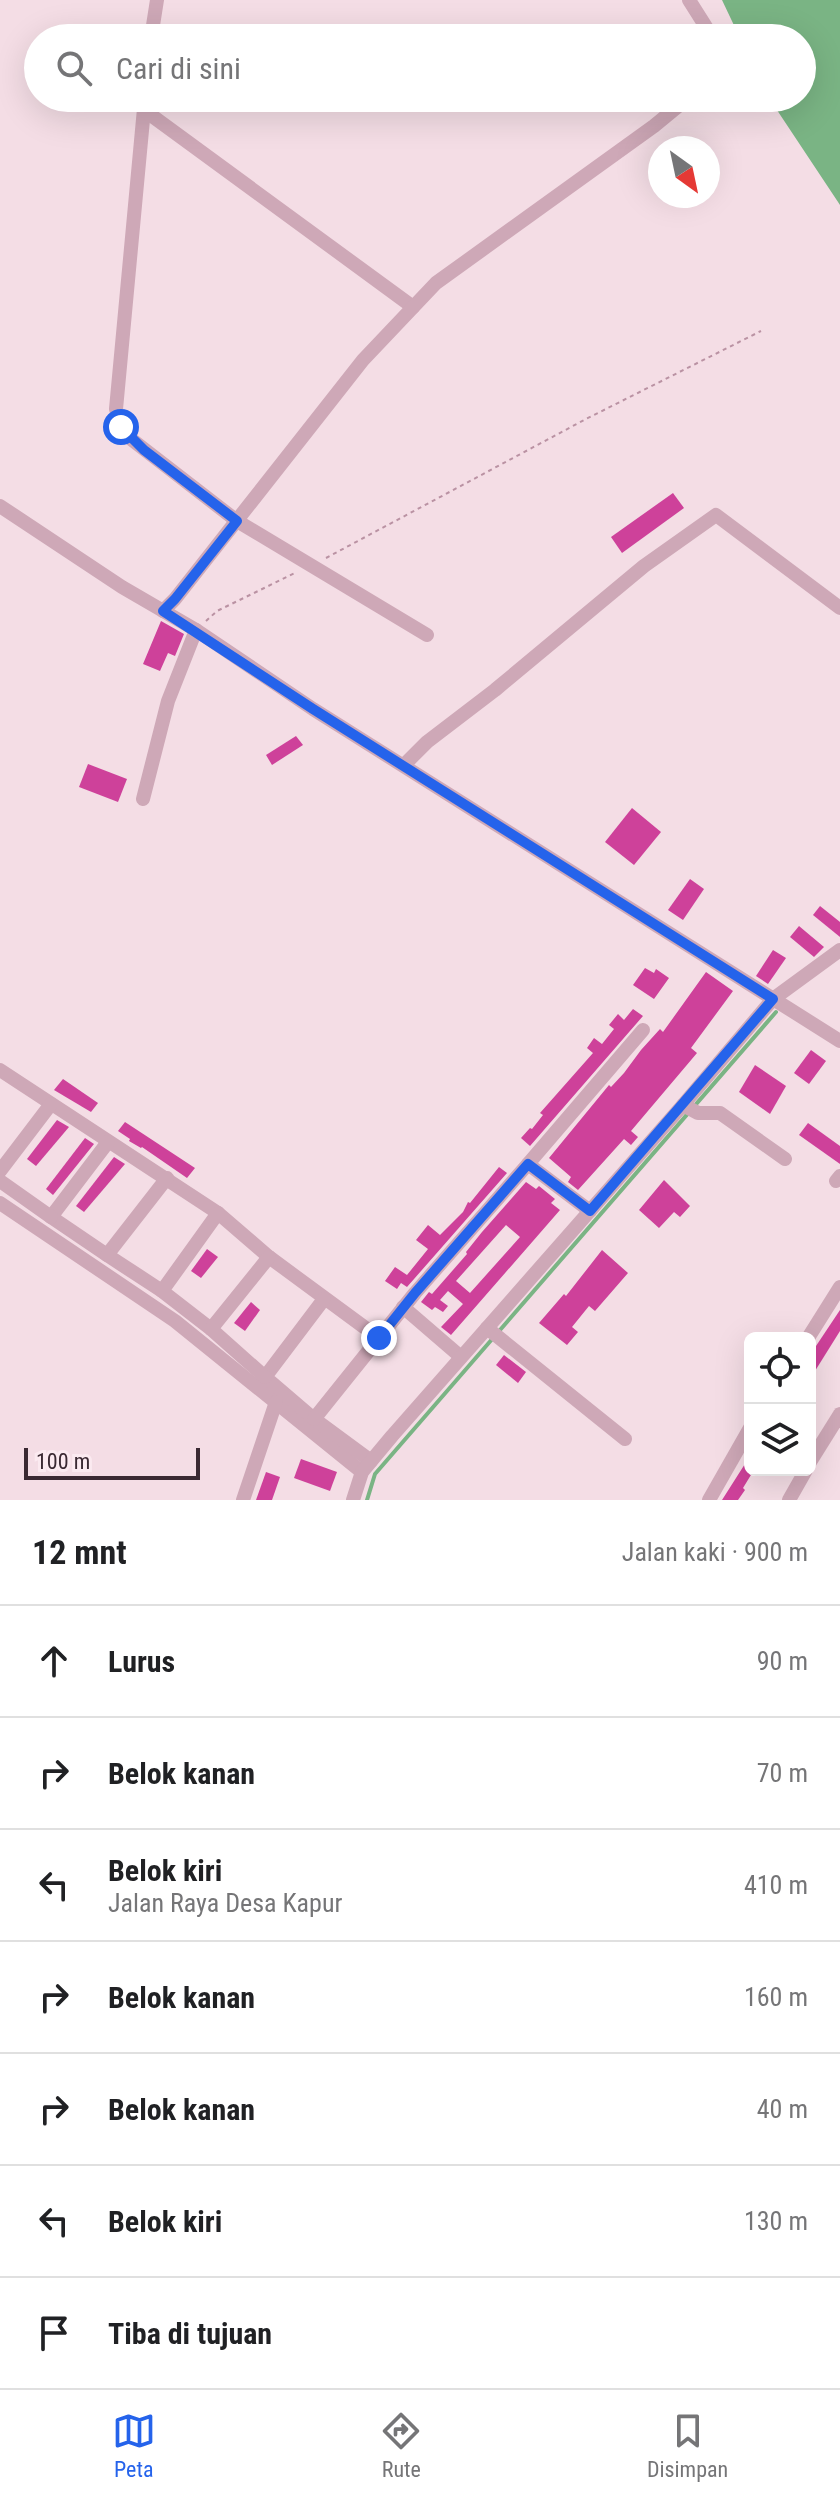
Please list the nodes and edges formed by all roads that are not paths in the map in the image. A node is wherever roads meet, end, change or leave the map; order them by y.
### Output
1 (157, 0) edge
2 (689, 0) edge
3 (153, 24) edge
4 (704, 24) edge
5 (143, 112) edge
6 (155, 112) edge
7 (671, 112) edge
8 (413, 307) junction
9 (0, 506) edge
10 (237, 521) junction
11 (840, 608) edge
12 (163, 611) junction
13 (196, 630) junction
14 (427, 635) dead end
15 (404, 765) junction
16 (143, 799) dead end
17 (840, 950) edge
18 (773, 999) junction
19 (643, 1030) dead end
20 (840, 1041) edge
21 (0, 1070) edge
22 (51, 1104) junction
23 (687, 1107) junction
24 (108, 1142) junction
25 (785, 1159) dead end
26 (528, 1164) junction
27 (0, 1171) edge
28 (167, 1178) junction
29 (0, 1181) edge
30 (0, 1203) edge
31 (590, 1211) junction
32 (218, 1213) junction
33 (51, 1217) junction
34 (107, 1255) junction
35 (269, 1257) junction
36 (840, 1287) edge
37 (162, 1291) junction
38 (324, 1299) junction
39 (403, 1307) junction
40 (487, 1328) junction
41 (211, 1329) junction
42 (812, 1332) edge
43 (379, 1338) junction
44 (461, 1357) junction
45 (265, 1377) junction
46 (276, 1402) junction
47 (840, 1414) edge
48 (314, 1419) junction
49 (625, 1439) dead end
50 (744, 1439) edge
51 (816, 1452) edge
52 (367, 1467) junction
53 (803, 1476) edge
54 (243, 1500) edge
55 (353, 1500) edge
56 (709, 1500) edge
57 (789, 1500) edge

1 - 3 street
2 - 4 street
5 - 10 street
6 - 8 street
7 - 8 street
8 - 10 street
9 - 12 street
10 - 12 street
10 - 14 street
11 - 15 street
12 - 13 street
13 - 15 street
13 - 16 street
15 - 18 street
17 - 18 street
18 - 20 street
18 - 23 street
19 - 26 street
21 - 22 street
22 - 24 street
22 - 27 street
23 - 25 street
23 - 31 street
24 - 28 street
24 - 33 street
26 - 31 street
26 - 39 street
28 - 32 street
28 - 34 street
29 - 33 street
30 - 46 street
31 - 40 street
32 - 35 street
32 - 37 street
33 - 34 street
34 - 37 street
35 - 38 street
35 - 41 street
36 - 42 street
37 - 41 street
38 - 43 street
38 - 45 street
39 - 43 street
39 - 44 street
40 - 44 street
40 - 49 street
41 - 45 street
43 - 48 street
44 - 52 street
45 - 48 street
46 - 52 street
46 - 54 street
47 - 51 street
48 - 52 street
50 - 56 street
52 - 55 street
53 - 57 street

